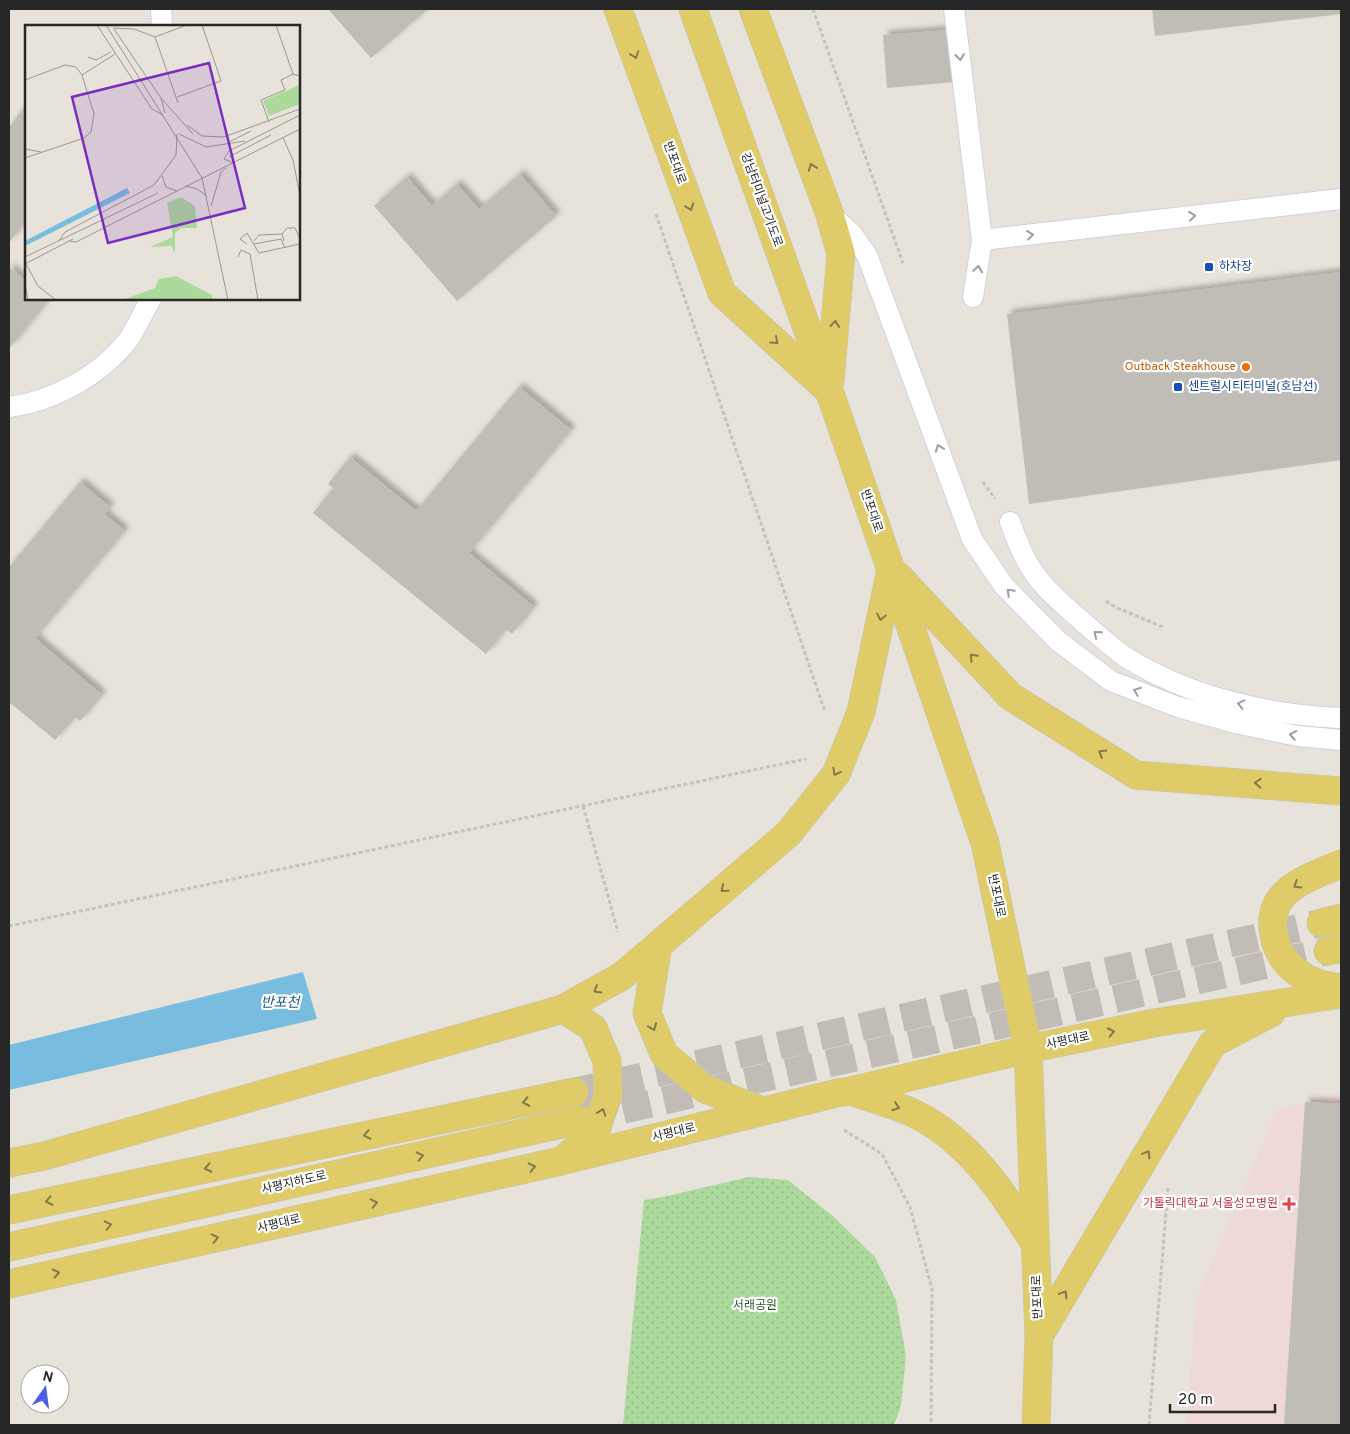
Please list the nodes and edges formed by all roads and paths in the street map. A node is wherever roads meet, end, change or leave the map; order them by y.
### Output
1 (161, 9) edge
2 (618, 9) edge
3 (693, 9) edge
4 (753, 9) edge
5 (813, 9) edge
6 (954, 9) edge
7 (162, 25) edge
8 (1341, 199) edge
9 (653, 206) dead end
10 (828, 212) junction
11 (982, 240) junction
12 (905, 269) dead end
13 (973, 297) dead end
14 (149, 300) edge
15 (829, 390) junction
16 (9, 407) edge
17 (983, 480) dead end
18 (998, 504) dead end
19 (1010, 522) dead end
20 (891, 570) junction
21 (1101, 598) dead end
22 (1163, 627) dead end
23 (1341, 718) edge
24 (823, 720) dead end
25 (1341, 740) edge
26 (809, 754) dead end
27 (1341, 779) edge
28 (1303, 787) junction
29 (1341, 791) edge
30 (583, 806) junction
31 (1341, 864) edge
32 (9, 926) edge
33 (618, 932) dead end
34 (658, 945) junction
35 (1341, 988) edge
36 (1341, 994) edge
37 (1292, 1002) junction
38 (563, 1009) junction
39 (1028, 1049) junction
40 (850, 1091) junction
41 (574, 1092) tunnel mouth
42 (763, 1111) junction
43 (580, 1120) tunnel mouth
44 (844, 1130) dead end
45 (561, 1161) junction
46 (9, 1163) edge
47 (1171, 1181) dead end
48 (9, 1210) edge
49 (1036, 1244) junction
50 (9, 1247) edge
51 (9, 1284) edge
52 (1039, 1336) junction
53 (930, 1425) edge
54 (1036, 1425) edge
55 (1148, 1425) edge

1 - 7 lane
2 -> 15 main road, 반포대로
3 - 15 main road, 강남터미널고가도로
10 -> 4 main road, 반포대로
5 - 12 path
6 -> 11 lane
11 -> 8 lane
9 - 24 path
15 -> 10 main road, 반포대로
25 -> 10 lane
13 -> 11 lane
14 - 16 lane
15 - 20 main road, 반포대로
17 - 18 path
23 -> 19 lane
28 -> 20 main road
20 -> 34 main road
20 - 39 main road, 반포대로
21 - 22 path
26 - 30 path
27 - 28 lane
28 - 29 main road
30 - 32 path
30 - 33 path
31 -> 35 main road
34 -> 38 main road
34 -> 42 main road
36 - 37 main road, 사평대로
39 -> 37 main road, 사평대로
52 -> 37 main road
45 -> 38 main road
38 - 46 main road
39 - 40 main road, 사평대로
39 - 49 main road, 반포대로
40 - 42 main road, 사평대로
40 -> 49 main road
41 -> 48 main road
42 - 45 main road, 사평대로
50 -> 43 main road, 사평지하도로
44 - 53 path
51 -> 45 main road, 사평대로
47 - 55 path
49 - 52 main road, 반포대로
52 - 54 main road, 반포대로

